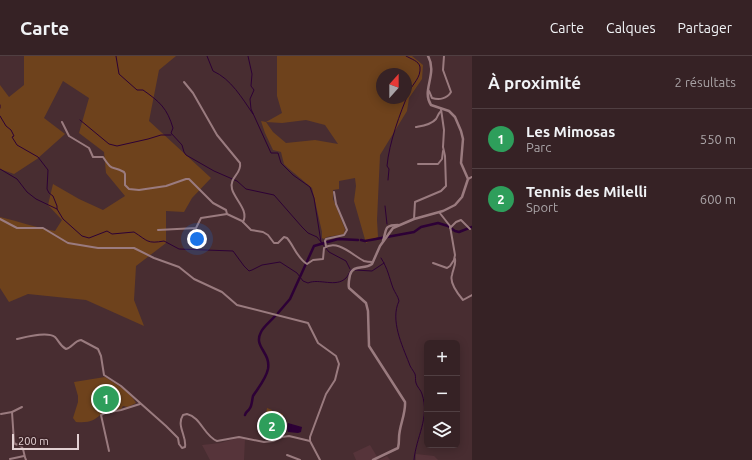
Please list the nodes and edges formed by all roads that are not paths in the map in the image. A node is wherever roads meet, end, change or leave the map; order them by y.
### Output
1 (428, 56) edge
2 (444, 56) edge
3 (184, 82) dead end
4 (428, 90) junction
5 (441, 110) junction
6 (62, 122) dead end
7 (416, 127) dead end
8 (443, 151) junction
9 (418, 164) dead end
10 (472, 177) edge
11 (468, 179) junction
12 (334, 192) dead end
13 (439, 212) junction
14 (227, 214) junction
15 (414, 218) junction
16 (0, 219) edge
17 (243, 222) junction
18 (400, 225) junction
19 (450, 228) junction
20 (469, 228) dead end
21 (158, 230) dead end
22 (385, 230) junction
23 (389, 233) junction
24 (382, 244) junction
25 (325, 247) junction
26 (455, 258) junction
27 (373, 262) junction
28 (433, 263) dead end
29 (472, 295) edge
30 (17, 339) dead end
31 (140, 404) junction
32 (22, 407) dead end
33 (12, 412) junction
34 (1, 414) dead end
35 (310, 441) junction
36 (109, 451) dead end
37 (287, 455) dead end
38 (24, 456) junction
39 (10, 459) edge
40 (26, 460) edge
41 (300, 460) edge
42 (320, 460) edge
43 (373, 460) edge

1 - 4 street
2 - 4 street
3 - 17 street
4 - 5 street
5 - 7 street
5 - 8 street
5 - 11 street
6 - 14 street
8 - 9 street
8 - 15 street
10 - 11 street
11 - 13 street
12 - 25 street
13 - 15 street
13 - 19 street
14 - 17 street
14 - 21 street
15 - 18 street
16 - 35 street
17 - 25 street
18 - 22 street
18 - 23 street
19 - 20 street
19 - 26 street
22 - 23 street
22 - 24 street
23 - 24 street
24 - 27 street
25 - 27 street
26 - 28 street
26 - 29 street
27 - 43 street
30 - 31 street
31 - 35 street
31 - 36 street
32 - 33 street
33 - 34 street
33 - 38 street
35 - 42 street
37 - 41 street
38 - 39 street
38 - 40 street

